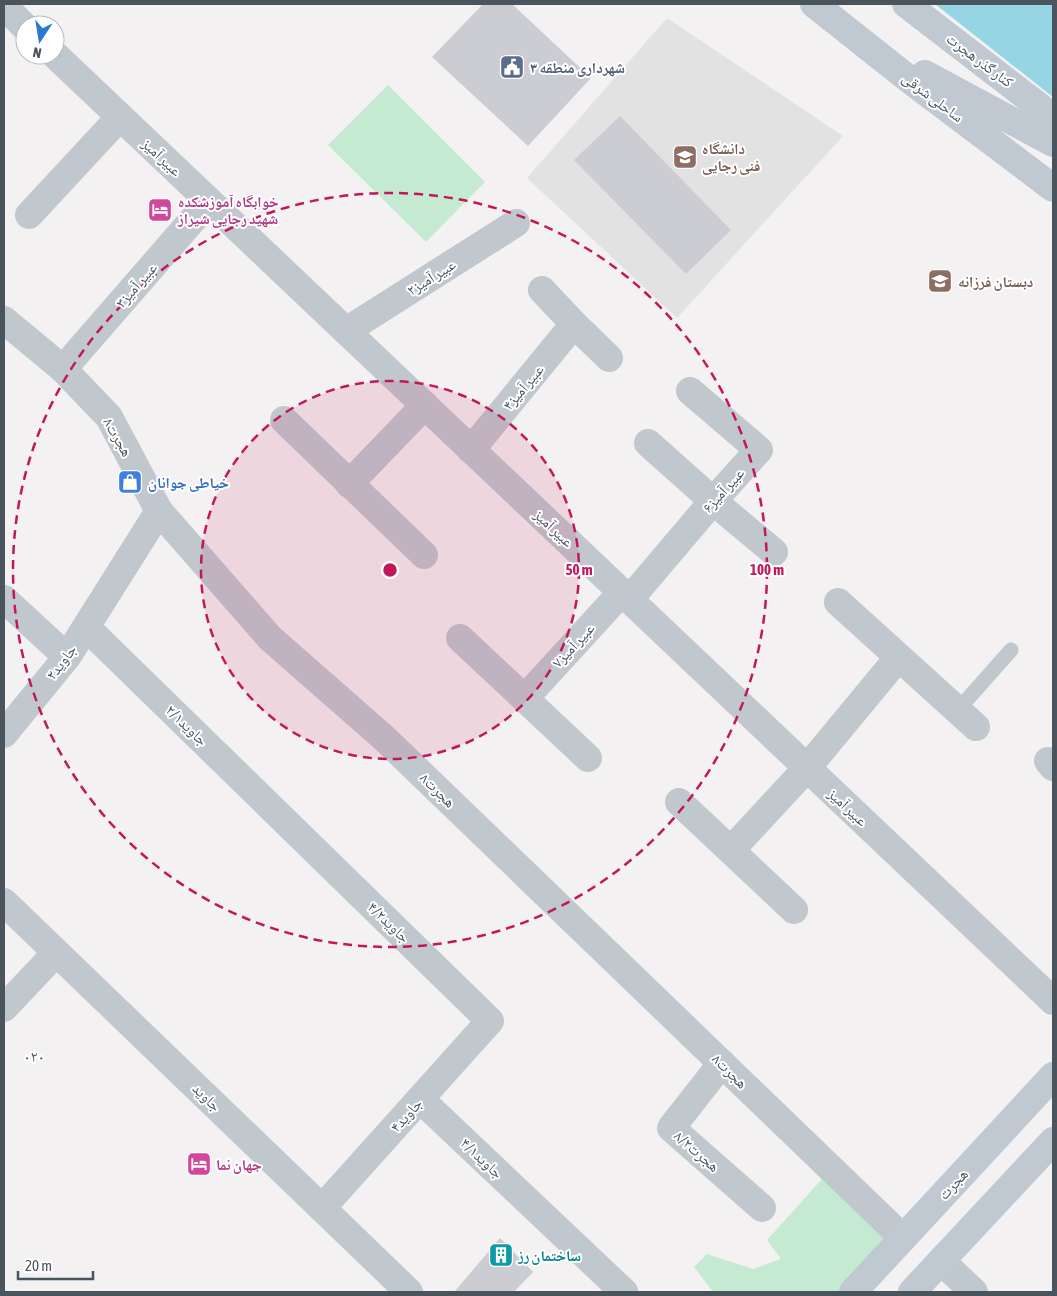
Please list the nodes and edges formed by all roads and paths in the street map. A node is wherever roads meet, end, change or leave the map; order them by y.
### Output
1 (814, 4) edge
2 (906, 4) edge
3 (4, 6) edge
4 (15, 17) edge
5 (858, 38) junction
6 (65, 65) edge
7 (120, 117) junction
8 (1053, 117) edge
9 (1053, 143) edge
10 (1053, 188) edge
11 (209, 201) junction
12 (29, 215) dead end
13 (516, 223) dead end
14 (542, 290) dead end
15 (4, 320) edge
16 (574, 324) junction
17 (346, 330) junction
18 (609, 358) dead end
19 (63, 369) junction
20 (690, 392) dead end
21 (424, 406) junction
22 (284, 420) dead end
23 (648, 443) dead end
24 (471, 450) junction
25 (349, 484) junction
26 (713, 500) junction
27 (159, 511) junction
28 (774, 552) dead end
29 (424, 555) dead end
30 (626, 596) junction
31 (4, 599) edge
32 (838, 602) dead end
33 (86, 627) junction
34 (460, 638) dead end
35 (1011, 650) dead end
36 (66, 657) junction
37 (898, 658) junction
38 (525, 698) junction
39 (967, 719) joint
40 (4, 734) edge
41 (588, 758) dead end
42 (807, 768) junction
43 (679, 802) dead end
44 (288, 824) joint
45 (731, 850) junction
46 (4, 902) edge
47 (794, 910) dead end
48 (56, 953) junction
49 (1053, 1001) edge
50 (4, 1008) edge
51 (490, 1021) joint
52 (722, 1063) junction
53 (1053, 1076) edge
54 (420, 1099) junction
55 (1053, 1140) edge
56 (322, 1208) junction
57 (762, 1208) dead end
58 (903, 1238) junction
59 (941, 1261) junction
60 (409, 1292) edge
61 (624, 1292) edge
62 (853, 1292) edge
63 (912, 1292) edge
64 (974, 1292) edge

1 - 5 main road, ساحلی شرقی
2 - 8 main road, کنار گذر هجرت
3 - 4 street
5 - 9 main road
5 - 10 main road, ساحلی شرقی
6 - 7 street, عبیر آمیز
7 - 11 street, عبیر آمیز
7 - 12 street
11 - 17 street, عبیر آمیز
11 - 19 street, ۳عبیر آمیز
13 - 17 street, ۲عبیر آمیز
14 - 16 street
15 - 19 street, هجرت۸
16 - 18 street
16 - 24 street, ۴عبیر آمیز
17 - 21 street, عبیر آمیز
19 - 27 street, هجرت۸
20 - 26 street, ۶عبیر آمیز
21 - 24 street, عبیر آمیز
21 - 25 street
22 - 25 street
23 - 26 street
24 - 30 street, عبیر آمیز
25 - 29 street
26 - 28 street
26 - 30 street, ۶عبیر آمیز
27 - 33 street, ۲جاوید
27 - 52 street, هجرت۸
30 - 38 street, ۷عبیر آمیز
30 - 42 street, عبیر آمیز
31 - 36 street
32 - 37 street
33 - 36 street, ۲جاوید
33 - 44 street, ۲/۱جاوید
34 - 38 street
35 - 39 lane
36 - 40 street, ۲جاوید
37 - 39 street
37 - 42 street
38 - 41 street
42 - 45 street
42 - 49 street, عبیر آمیز
43 - 45 street
44 - 51 street, ۴/۲جاوید
45 - 47 street
46 - 48 street, جاوید
48 - 50 street
48 - 56 street, جاوید
51 - 54 street, ۴جاوید
52 - 57 street, هجرت۸/۲
52 - 58 street, هجرت۸
53 - 58 main road, هجرت
54 - 56 street, ۴جاوید
54 - 61 street, ۴/۱جاوید
55 - 59 main road
56 - 60 street, جاوید
58 - 62 main road, هجرت
59 - 63 main road
59 - 64 street

